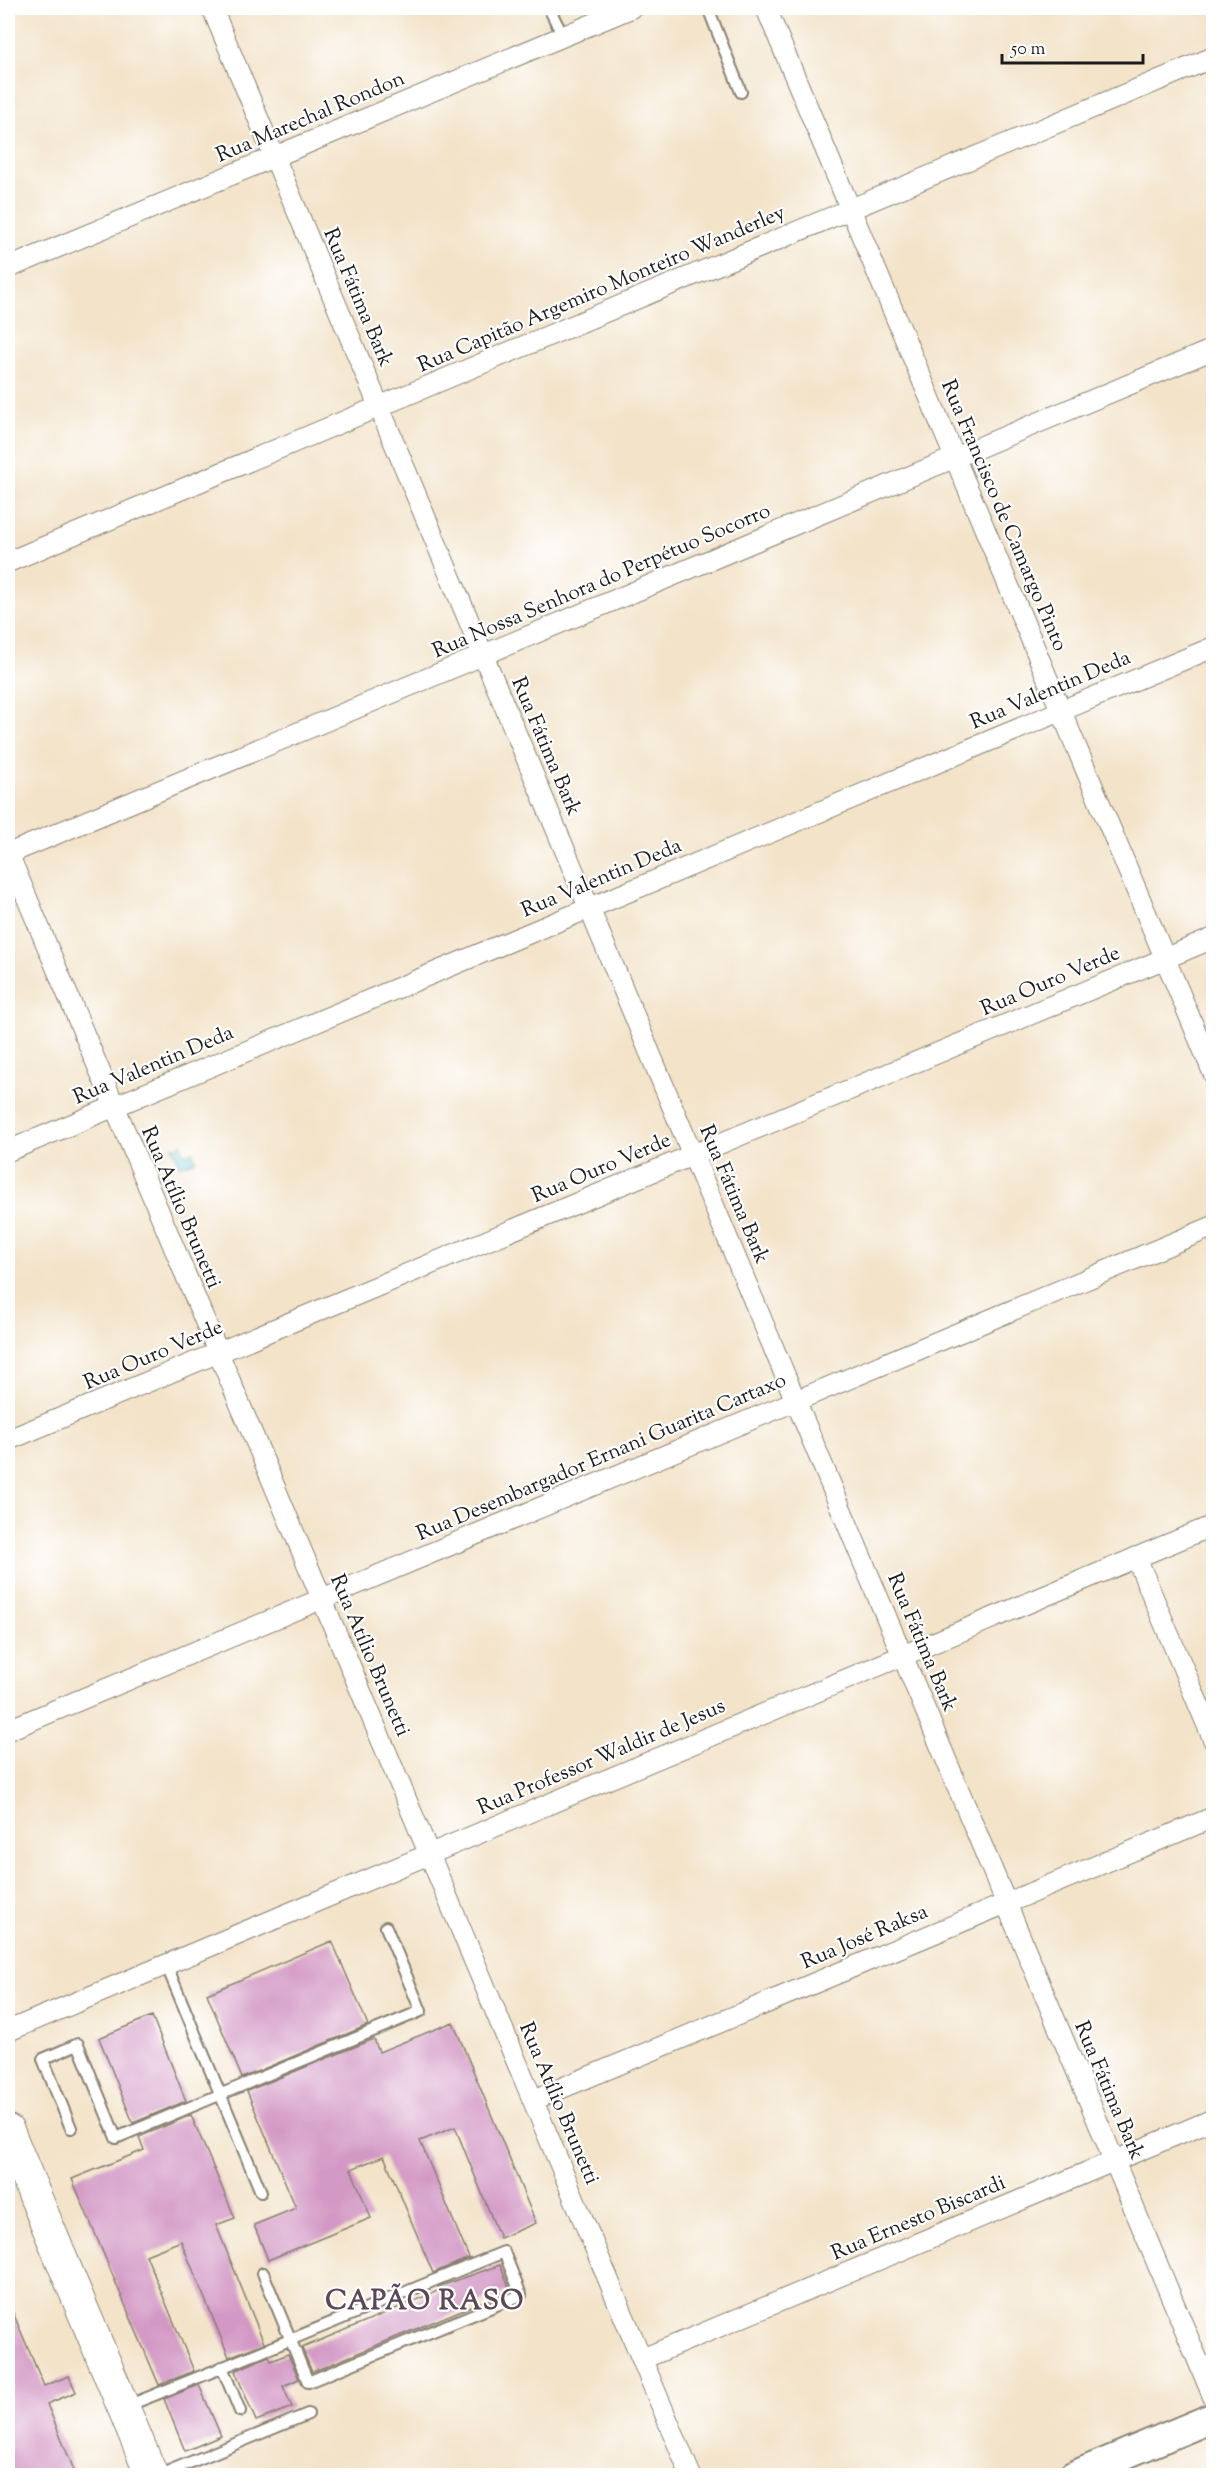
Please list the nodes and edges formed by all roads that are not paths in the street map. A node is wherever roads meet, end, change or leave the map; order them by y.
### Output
1 (212, 8) edge
2 (549, 8) edge
3 (631, 8) edge
4 (708, 8) edge
5 (766, 8) edge
6 (563, 36) junction
7 (1214, 57) edge
8 (741, 92) dead end
9 (274, 157) junction
10 (851, 209) junction
11 (8, 268) edge
12 (1214, 349) edge
13 (379, 407) junction
14 (955, 458) junction
15 (8, 562) edge
16 (1214, 647) edge
17 (483, 655) junction
18 (1061, 711) junction
19 (8, 854) edge
20 (589, 908) junction
21 (1214, 938) edge
22 (1165, 958) junction
23 (1214, 1075) edge
24 (114, 1107) junction
25 (8, 1151) edge
26 (693, 1155) junction
27 (1214, 1226) edge
28 (218, 1353) junction
29 (795, 1401) junction
30 (8, 1440) edge
31 (1214, 1525) edge
32 (1136, 1557) junction
33 (322, 1599) junction
34 (902, 1655) junction
35 (8, 1730) edge
36 (1214, 1741) edge
37 (1214, 1816) edge
38 (429, 1854) junction
39 (1006, 1903) junction
40 (386, 1927) dead end
41 (166, 1964) junction
42 (8, 2031) edge
43 (220, 2094) junction
44 (533, 2100) junction
45 (1214, 2119) edge
46 (71, 2128) dead end
47 (8, 2131) edge
48 (1114, 2161) junction
49 (261, 2192) dead end
50 (263, 2273) dead end
51 (291, 2340) junction
52 (642, 2359) junction
53 (222, 2367) junction
54 (1214, 2398) edge
55 (124, 2408) junction
56 (240, 2411) dead end
57 (308, 2414) dead end
58 (1214, 2417) edge
59 (152, 2475) edge
60 (157, 2475) edge
61 (691, 2475) edge
62 (1073, 2475) edge

1 - 9 street, Rua Fátima Bark
2 - 6 lane
3 - 6 street, Rua Marechal Rondon
4 - 8 lane
5 - 10 street, Rua Francisco de Camargo Pinto
6 - 9 street, Rua Marechal Rondon
7 - 10 street, Rua Capitão Argemiro Monteiro Wanderley
9 - 11 street, Rua Marechal Rondon
9 - 13 street, Rua Fátima Bark
10 - 13 street, Rua Capitão Argemiro Monteiro Wanderley
10 - 14 street, Rua Francisco de Camargo Pinto
12 - 14 street, Rua Nossa Senhora do Perpétuo Socorro
13 - 15 street, Rua Capitão Argemiro Monteiro Wanderley
13 - 17 street, Rua Fátima Bark
14 - 17 street, Rua Nossa Senhora do Perpétuo Socorro
14 - 18 street, Rua Francisco de Camargo Pinto
16 - 18 street, Rua Valentin Deda
17 - 19 street, Rua Nossa Senhora do Perpétuo Socorro
17 - 20 street, Rua Fátima Bark
18 - 20 street, Rua Valentin Deda
18 - 22 street, Rua Francisco de Camargo Pinto
19 - 24 street, Rua Atílio Brunetti
20 - 24 street, Rua Valentin Deda
20 - 26 street, Rua Fátima Bark
21 - 22 street, Rua Ouro Verde
22 - 23 street, Rua Francisco de Camargo Pinto
22 - 26 street, Rua Ouro Verde
24 - 25 street, Rua Valentin Deda
24 - 28 street, Rua Atílio Brunetti
26 - 28 street, Rua Ouro Verde
26 - 29 street, Rua Fátima Bark
27 - 29 street, Rua Desembargador Ernani Guarita Cartaxo
28 - 30 street, Rua Ouro Verde
28 - 33 street, Rua Atílio Brunetti
29 - 33 street, Rua Desembargador Ernani Guarita Cartaxo
29 - 34 street, Rua Fátima Bark
31 - 32 street, Rua Professor Waldir de Jesus
32 - 34 street, Rua Professor Waldir de Jesus
32 - 36 street
33 - 35 street, Rua Desembargador Ernani Guarita Cartaxo
33 - 38 street, Rua Atílio Brunetti
34 - 38 street, Rua Professor Waldir de Jesus
34 - 39 street, Rua Fátima Bark
37 - 39 street, Rua José Raksa
38 - 41 street, Rua Professor Waldir de Jesus
38 - 44 street, Rua Atílio Brunetti
39 - 44 street, Rua José Raksa
39 - 48 street, Rua Fátima Bark
40 - 43 lane
41 - 42 street, Rua Professor Waldir de Jesus
41 - 43 lane
43 - 46 lane
43 - 49 lane
44 - 52 street, Rua Atílio Brunetti
45 - 48 street, Rua Ernesto Biscardi
47 - 55 main road
48 - 52 street, Rua Ernesto Biscardi
48 - 54 street, Rua Fátima Bark
50 - 51 lane
51 - 51 lane
51 - 53 lane
52 - 61 street, Rua Atílio Brunetti
53 - 55 lane
53 - 56 lane
55 - 59 main road
57 - 60 lane
58 - 62 street

